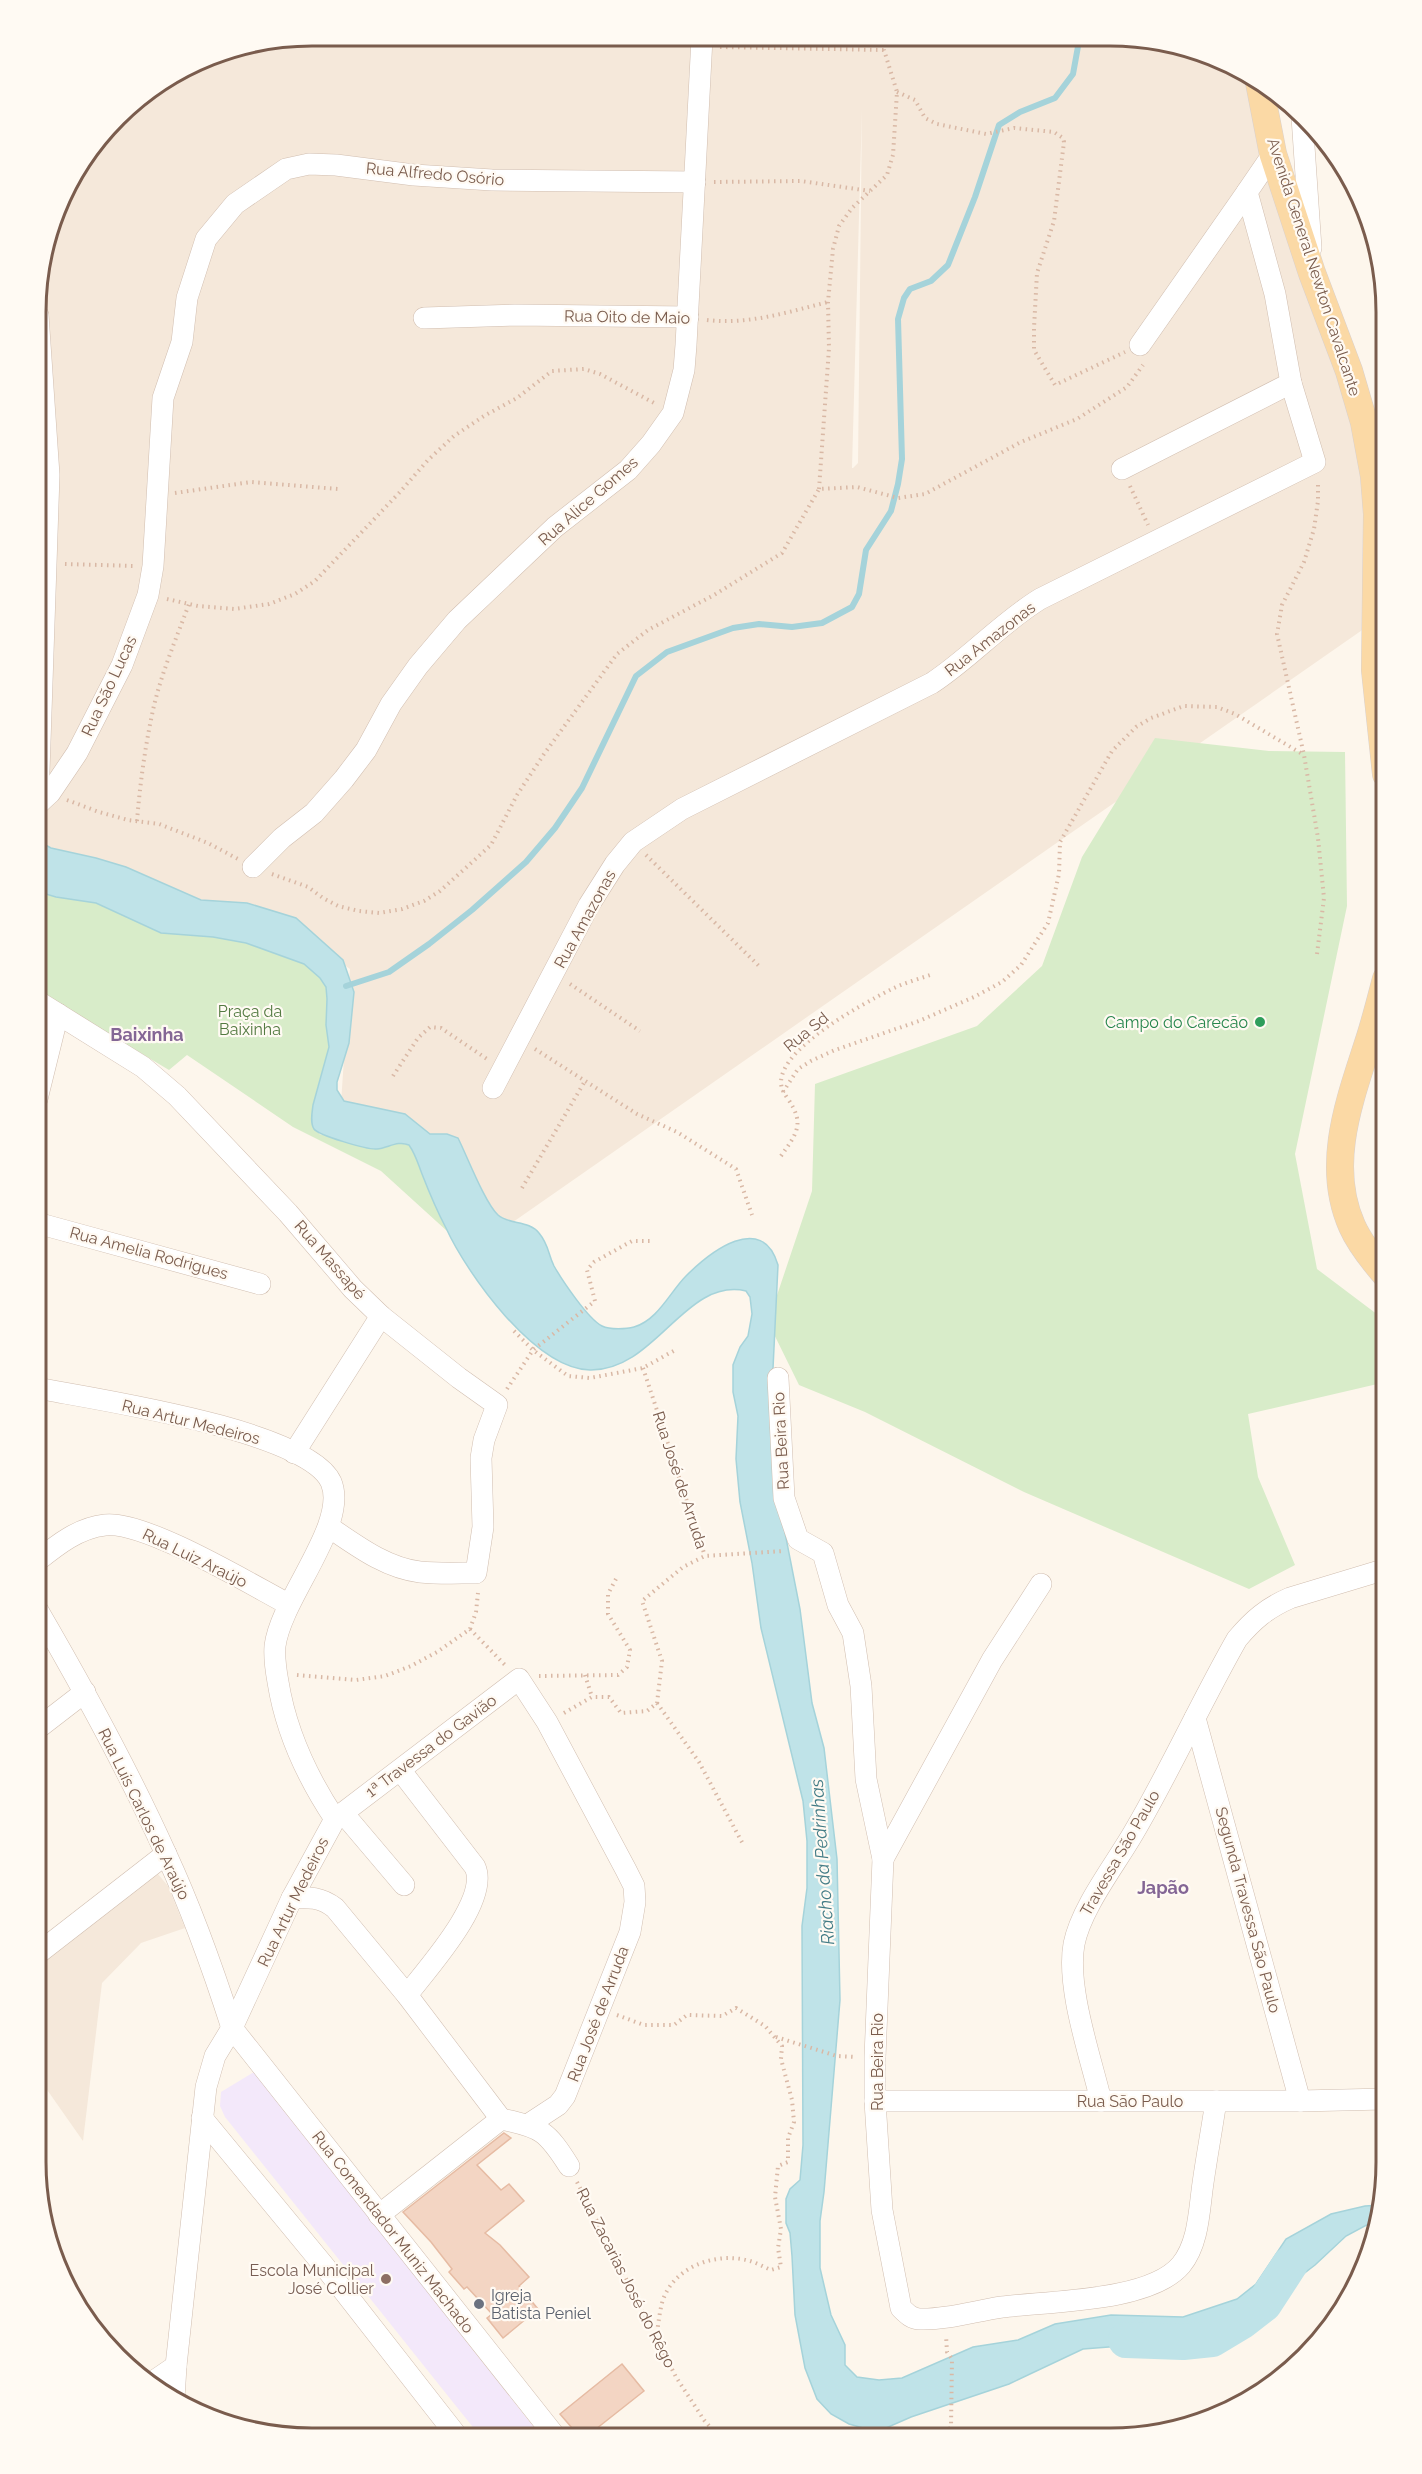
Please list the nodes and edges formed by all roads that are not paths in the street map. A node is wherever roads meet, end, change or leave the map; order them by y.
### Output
1 (702, 46) edge
2 (1262, 94) edge
3 (1303, 129) edge
4 (1274, 154) junction
5 (695, 183) junction
6 (1247, 192) junction
7 (1312, 273) junction
8 (688, 317) junction
9 (424, 318) dead end
10 (1140, 345) road end
11 (1291, 382) junction
12 (162, 411) joint
13 (46, 431) edge
14 (1122, 469) road end
15 (1376, 501) edge
16 (46, 564) edge
17 (46, 794) edge
18 (253, 867) road end
19 (46, 1006) edge
20 (58, 1014) junction
21 (1376, 1038) edge
22 (46, 1063) edge
23 (498, 1079) road end
24 (46, 1225) edge
25 (1376, 1264) edge
26 (260, 1284) dead end
27 (381, 1316) junction
28 (778, 1378) dead end
29 (46, 1390) edge
30 (294, 1453) junction
31 (329, 1527) junction
32 (46, 1554) edge
33 (1376, 1572) edge
34 (1041, 1584) dead end
35 (288, 1604) junction
36 (46, 1625) edge
37 (519, 1679) joint
38 (85, 1692) junction
39 (1194, 1718) junction
40 (46, 1723) edge
41 (401, 1771) junction
42 (339, 1816) junction
43 (166, 1854) junction
44 (884, 1859) junction
45 (404, 1885) dead end
46 (292, 1898) junction
47 (46, 1947) edge
48 (407, 1995) junction
49 (232, 2028) junction
50 (1376, 2099) edge
51 (1101, 2101) junction
52 (1216, 2101) junction
53 (875, 2102) junction
54 (1300, 2102) junction
55 (202, 2118) junction
56 (501, 2118) junction
57 (529, 2124) junction
58 (569, 2166) road end
59 (379, 2215) junction
60 (176, 2366) junction
61 (158, 2378) edge
62 (175, 2389) edge
63 (450, 2428) edge
64 (549, 2428) edge

1 - 5 street, Rua Alice Gomes
2 - 4 main road, Avenida General Newton Cavalcante
3 - 7 street
4 - 6 street
4 - 7 main road, Avenida General Newton Cavalcante
5 - 8 street, Rua Alice Gomes
5 - 12 street, Rua Alfredo Osório
6 - 10 street
6 - 11 street
7 - 15 main road, Avenida General Newton Cavalcante
8 - 9 street, Rua Oito de Maio
8 - 18 street, Rua Alice Gomes
11 - 14 street
11 - 23 street, Rua Amazonas
12 - 17 street, Rua São Lucas
13 - 16 street
19 - 20 street, Rua Massapé
20 - 22 street
20 - 27 street, Rua Massapé
21 - 25 main road
24 - 26 street, Rua Amelia Rodrigues
27 - 30 street
27 - 31 street, Rua Massapé
28 - 44 street, Rua Beira Rio
29 - 30 street, Rua Artur Medeiros
30 - 31 street, Rua Artur Medeiros
31 - 35 street, Rua Artur Medeiros
32 - 35 street, Rua Luiz Araújo
33 - 39 street, Travessa São Paulo
34 - 44 street
35 - 42 street, Rua Artur Medeiros
36 - 38 street, Rua Luís Carlos de Araújo
37 - 41 street, 1ª Travessa do Gavião
37 - 57 street, Rua José de Arruda
38 - 40 street
38 - 43 street, Rua Luís Carlos de Araújo
39 - 51 street, Travessa São Paulo
39 - 54 street, Segunda Travessa São Paulo
41 - 42 street, 1ª Travessa do Gavião
41 - 48 street
42 - 45 street
42 - 46 street, Rua Artur Medeiros
43 - 47 street
43 - 49 street, Rua Luís Carlos de Araújo
44 - 53 street, Rua Beira Rio
46 - 48 street
46 - 49 street, Rua Artur Medeiros
48 - 56 street
49 - 55 street, Rua Artur Medeiros
49 - 59 street, Rua Comendador Muniz Machado
50 - 54 street, Rua São Paulo
51 - 52 street, Rua São Paulo
51 - 53 street, Rua São Paulo
52 - 53 street, Rua Beira Rio
52 - 54 street, Rua São Paulo
55 - 60 street, Rua Artur Medeiros
55 - 63 street
56 - 57 street
56 - 59 street
57 - 58 street
59 - 64 street, Rua Comendador Muniz Machado
60 - 61 street
60 - 62 street, Rua Artur Medeiros

